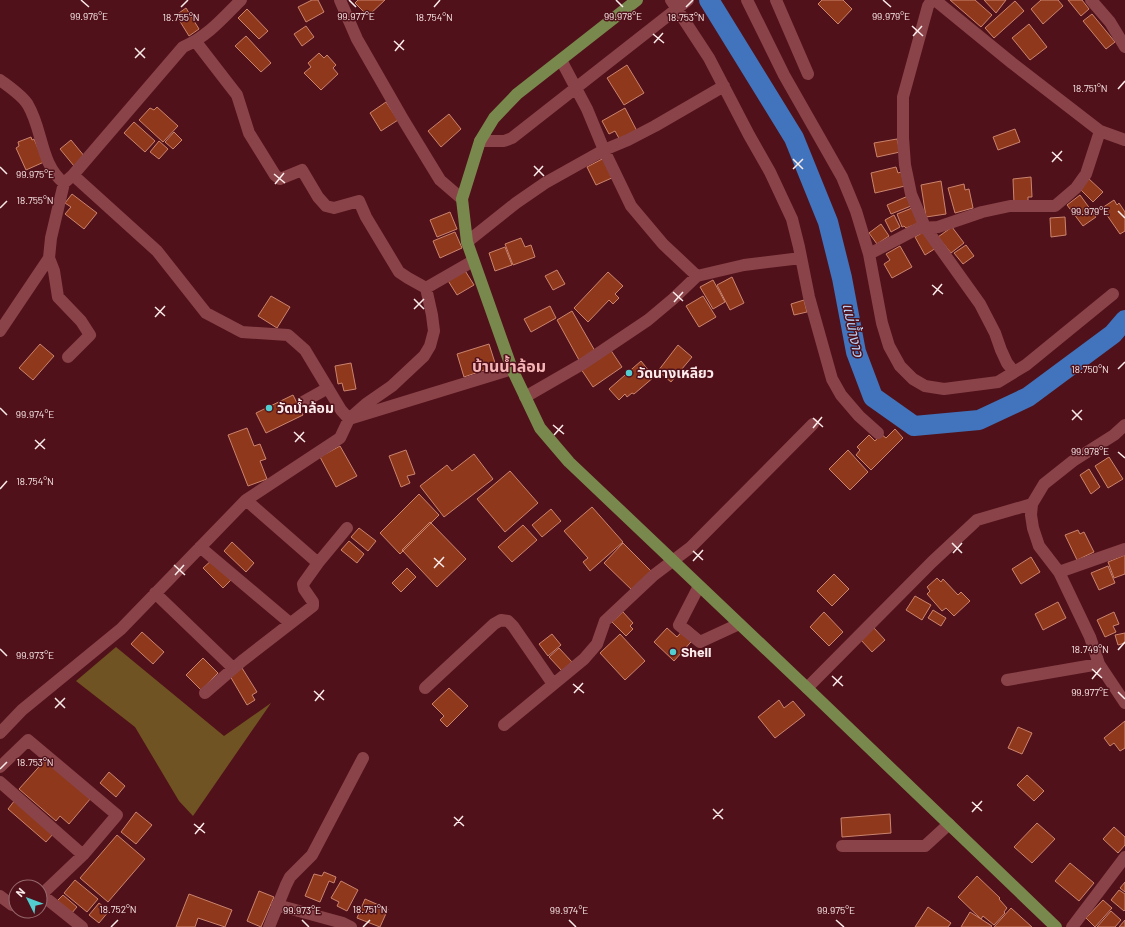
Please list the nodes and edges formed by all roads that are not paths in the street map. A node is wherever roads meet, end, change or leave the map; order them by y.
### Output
1 (241, 0) edge
2 (340, 0) edge
3 (637, 0) edge
4 (671, 0) edge
5 (688, 0) edge
6 (747, 0) edge
7 (776, 0) edge
8 (934, 0) edge
9 (1091, 0) edge
10 (196, 42) junction
11 (1125, 47) edge
12 (561, 60) junction
13 (808, 74) dead end
14 (0, 80) edge
15 (724, 86) junction
16 (576, 88) junction
17 (1100, 130) junction
18 (1125, 140) edge
19 (480, 141) junction
20 (604, 150) junction
21 (69, 179) junction
22 (462, 199) junction
23 (925, 227) junction
24 (467, 242) junction
25 (869, 254) junction
26 (49, 258) junction
27 (801, 258) junction
28 (473, 261) junction
29 (697, 276) junction
30 (426, 288) junction
31 (1113, 294) dead end
32 (0, 331) edge
33 (68, 357) dead end
34 (512, 370) junction
35 (1014, 372) junction
36 (328, 388) junction
37 (525, 397) junction
38 (303, 402) dead end
39 (349, 418) junction
40 (813, 424) dead end
41 (1125, 425) edge
42 (878, 433) dead end
43 (246, 500) junction
44 (1032, 504) junction
45 (347, 528) dead end
46 (200, 547) junction
47 (1125, 549) edge
48 (673, 560) junction
49 (318, 563) junction
50 (1059, 572) junction
51 (698, 586) junction
52 (155, 593) junction
53 (290, 623) junction
54 (739, 624) junction
55 (1099, 664) junction
56 (233, 668) junction
57 (1007, 680) dead end
58 (553, 684) junction
59 (425, 688) dead end
60 (807, 688) junction
61 (205, 693) dead end
62 (1125, 703) edge
63 (504, 726) dead end
64 (0, 733) edge
65 (363, 758) dead end
66 (0, 768) edge
67 (0, 782) edge
68 (949, 824) junction
69 (842, 846) dead end
70 (83, 855) junction
71 (1125, 857) edge
72 (48, 888) edge
73 (48, 900) edge
74 (278, 905) junction
75 (82, 927) edge
76 (268, 927) edge
77 (351, 927) edge
78 (1056, 927) edge
79 (1072, 927) edge

1 - 10 street
2 - 22 street
3 - 12 main road
4 - 15 street
5 - 16 street
6 - 25 street
7 - 13 street
8 - 17 street
8 - 23 street
9 - 11 street
10 - 21 street
10 - 30 street
12 - 16 street
12 - 19 main road
14 - 21 street
15 - 20 street
15 - 27 street
16 - 19 street
16 - 20 street
17 - 18 street
17 - 23 street
19 - 22 main road
20 - 24 street
20 - 29 street
21 - 26 street
21 - 36 street
22 - 24 main road
23 - 25 street
23 - 35 street
24 - 28 main road
25 - 35 street
26 - 32 street
26 - 33 street
27 - 29 street
27 - 42 street
28 - 30 street
28 - 34 main road
29 - 37 street
30 - 39 street
31 - 35 street
34 - 37 main road
34 - 39 street
36 - 38 street
36 - 39 street
37 - 48 main road
39 - 43 street
40 - 48 street
41 - 44 street
43 - 46 street
43 - 49 street
44 - 50 street
44 - 60 street
45 - 49 street
46 - 52 street
46 - 53 street
47 - 50 street
48 - 51 main road
48 - 58 street
49 - 53 street
50 - 55 street
51 - 54 main road
51 - 54 street
52 - 56 street
52 - 64 street
53 - 56 street
54 - 60 main road
55 - 57 street
55 - 62 street
56 - 61 street
58 - 59 street
58 - 63 street
60 - 68 main road
65 - 74 street
66 - 70 street
67 - 70 street
68 - 69 street
68 - 78 main road
70 - 72 street
71 - 79 street
73 - 75 street
74 - 76 street
74 - 77 street

